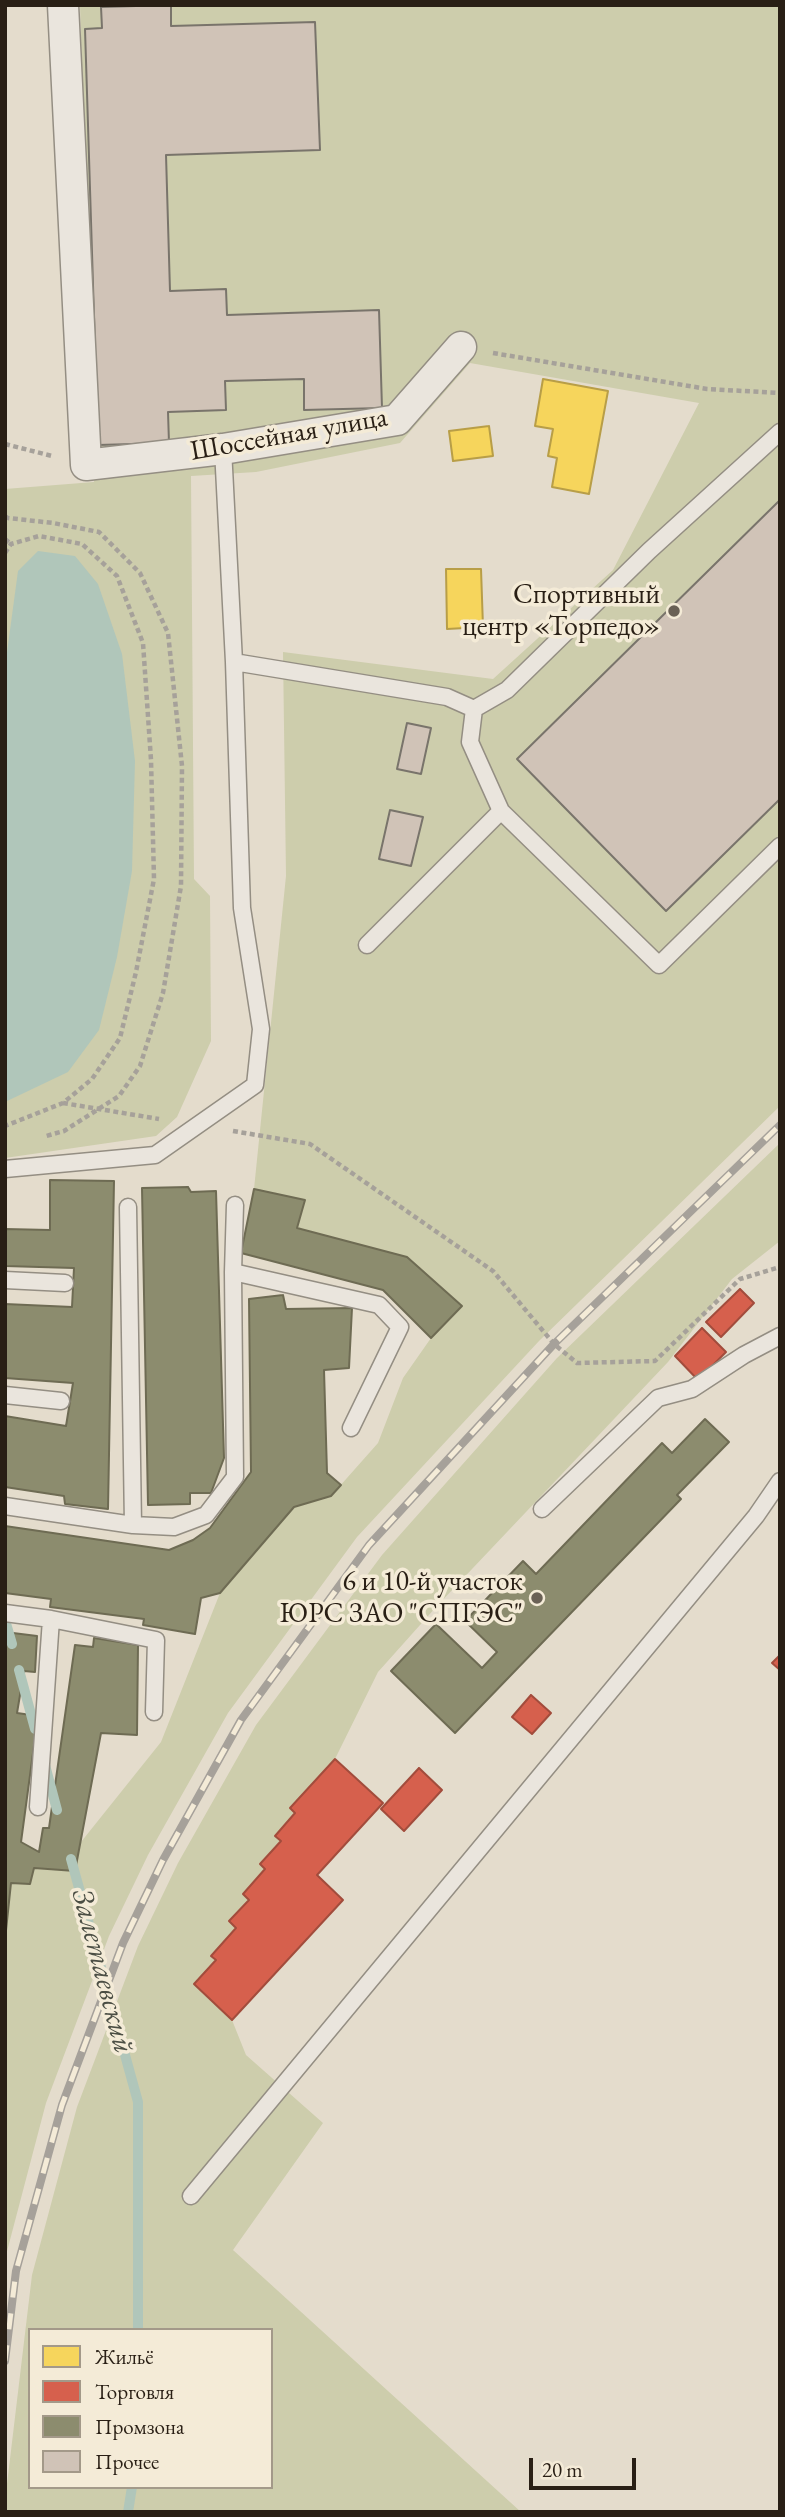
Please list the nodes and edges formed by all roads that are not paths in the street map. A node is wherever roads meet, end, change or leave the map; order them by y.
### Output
1 (63, 5) edge
2 (461, 347) road end
3 (780, 432) edge
4 (223, 449) junction
5 (234, 662) junction
6 (474, 709) junction
7 (501, 811) junction
8 (780, 846) edge
9 (367, 945) dead end
10 (5, 1169) edge
11 (235, 1205) dead end
12 (128, 1207) dead end
13 (233, 1272) junction
14 (5, 1280) edge
15 (65, 1283) dead end
16 (780, 1336) edge
17 (5, 1395) edge
18 (61, 1401) dead end
19 (351, 1428) dead end
20 (780, 1481) edge
21 (5, 1506) edge
22 (542, 1509) dead end
23 (133, 1525) junction
24 (5, 1613) edge
25 (51, 1619) junction
26 (154, 1712) dead end
27 (38, 1807) dead end
28 (191, 2196) dead end

1 - 4 street, Шоссейная улица
2 - 4 street, Шоссейная улица
3 - 6 lane
4 - 5 lane
5 - 6 lane
5 - 10 lane
6 - 7 lane
7 - 8 lane
7 - 9 lane
11 - 13 lane
12 - 23 lane
13 - 19 lane
13 - 23 lane
14 - 15 lane
16 - 22 lane
17 - 18 lane
20 - 28 lane
21 - 23 lane
24 - 25 lane
25 - 26 lane
25 - 27 lane

